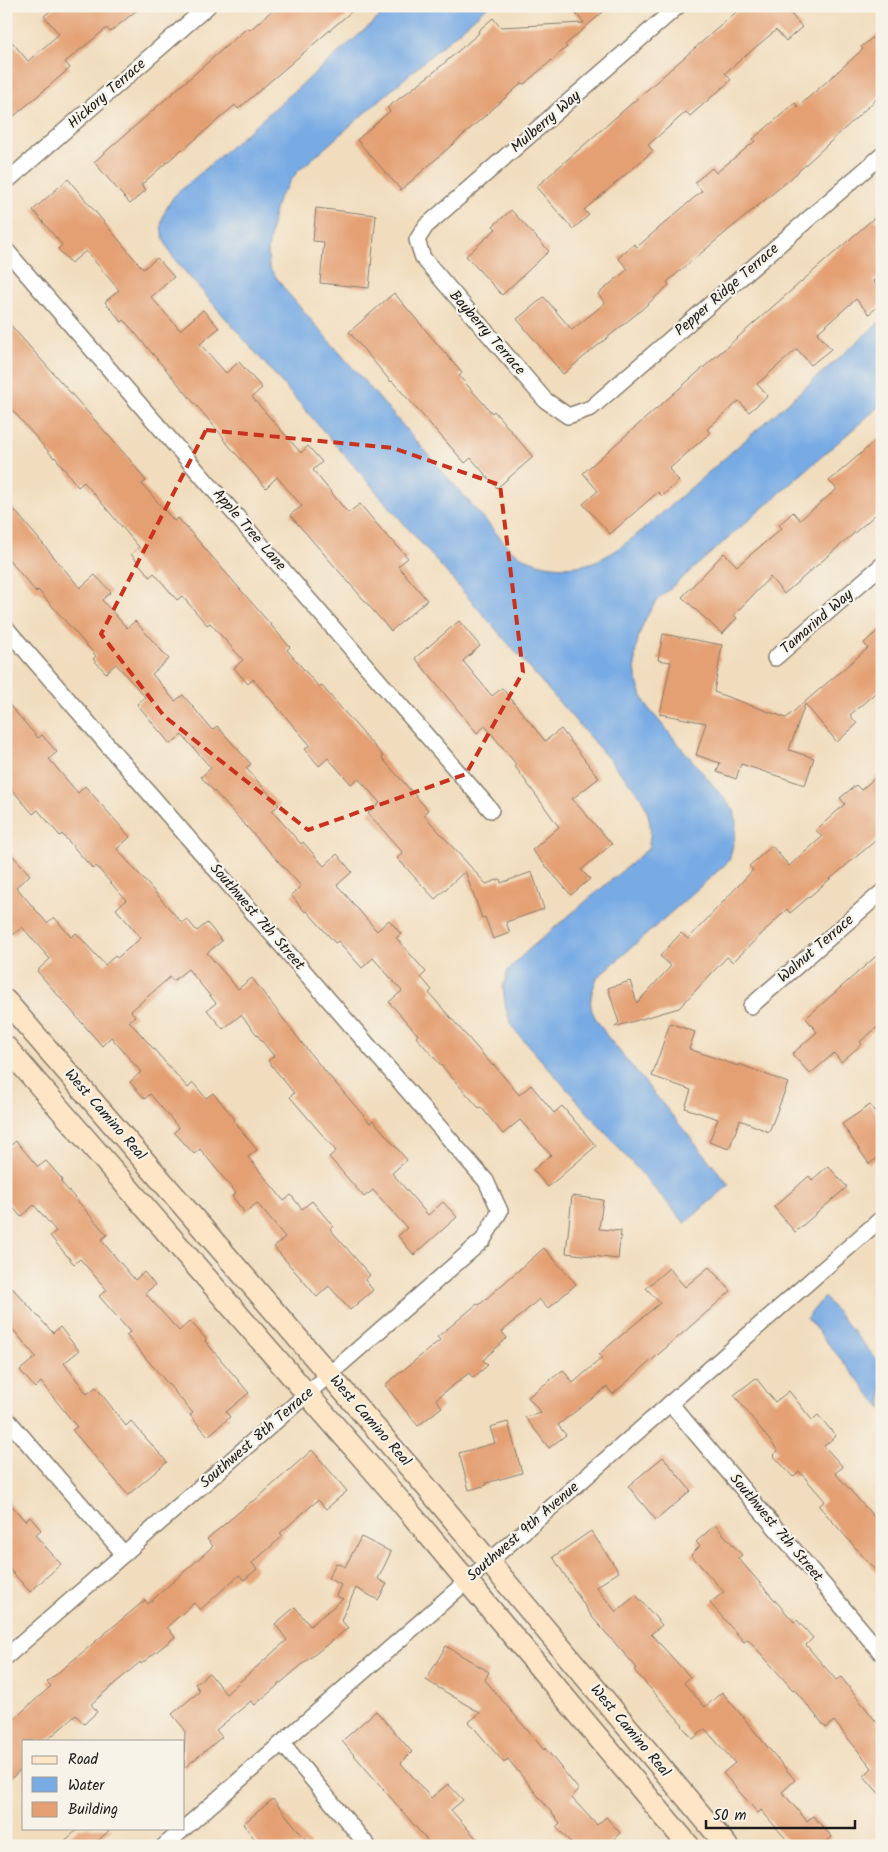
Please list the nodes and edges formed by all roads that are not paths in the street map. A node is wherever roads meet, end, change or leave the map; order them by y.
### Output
1 (208, 6) edge
2 (678, 6) edge
3 (882, 155) edge
4 (6, 182) edge
5 (417, 240) joint
6 (6, 250) edge
7 (568, 416) joint
8 (882, 565) edge
9 (6, 628) edge
10 (775, 658) dead end
11 (491, 810) dead end
12 (882, 892) edge
13 (6, 1001) edge
14 (751, 1006) dead end
15 (6, 1046) edge
16 (500, 1211) joint
17 (882, 1218) edge
18 (330, 1375) junction
19 (307, 1394) junction
20 (670, 1403) junction
21 (6, 1418) edge
22 (124, 1554) junction
23 (489, 1562) junction
24 (466, 1582) junction
25 (882, 1654) edge
26 (6, 1657) edge
27 (282, 1743) junction
28 (185, 1828) edge
29 (182, 1830) edge
30 (164, 1846) edge
31 (368, 1846) edge
32 (689, 1846) edge
33 (727, 1846) edge

1 - 4 street, Hickory Terrace
2 - 5 street, Mulberry Way
3 - 7 street, Pepper Ridge Terrace
5 - 7 street, Bayberry Terrace
6 - 11 street, Apple Tree Lane
8 - 10 street, Tamarind Way
9 - 16 street, Southwest 7th Street
12 - 14 street, Walnut Terrace
13 - 18 street, West Camino Real
15 - 19 street, West Camino Real
16 - 18 street, Southwest 8th Terrace
17 - 20 street, Southwest 9th Avenue
18 - 19 street, Southwest 8th Terrace
18 - 23 street, West Camino Real
19 - 22 street, Southwest 8th Terrace
19 - 24 street, West Camino Real
20 - 23 street, Southwest 9th Avenue
20 - 25 street, Southwest 7th Street
21 - 22 street
22 - 26 street, Southwest 8th Terrace
23 - 24 street, Southwest 9th Avenue
23 - 33 street, West Camino Real
24 - 27 street, Southwest 9th Avenue
24 - 32 street, West Camino Real
27 - 28 street, Southwest 9th Avenue
27 - 31 street
29 - 30 street, Southwest 9th Avenue

